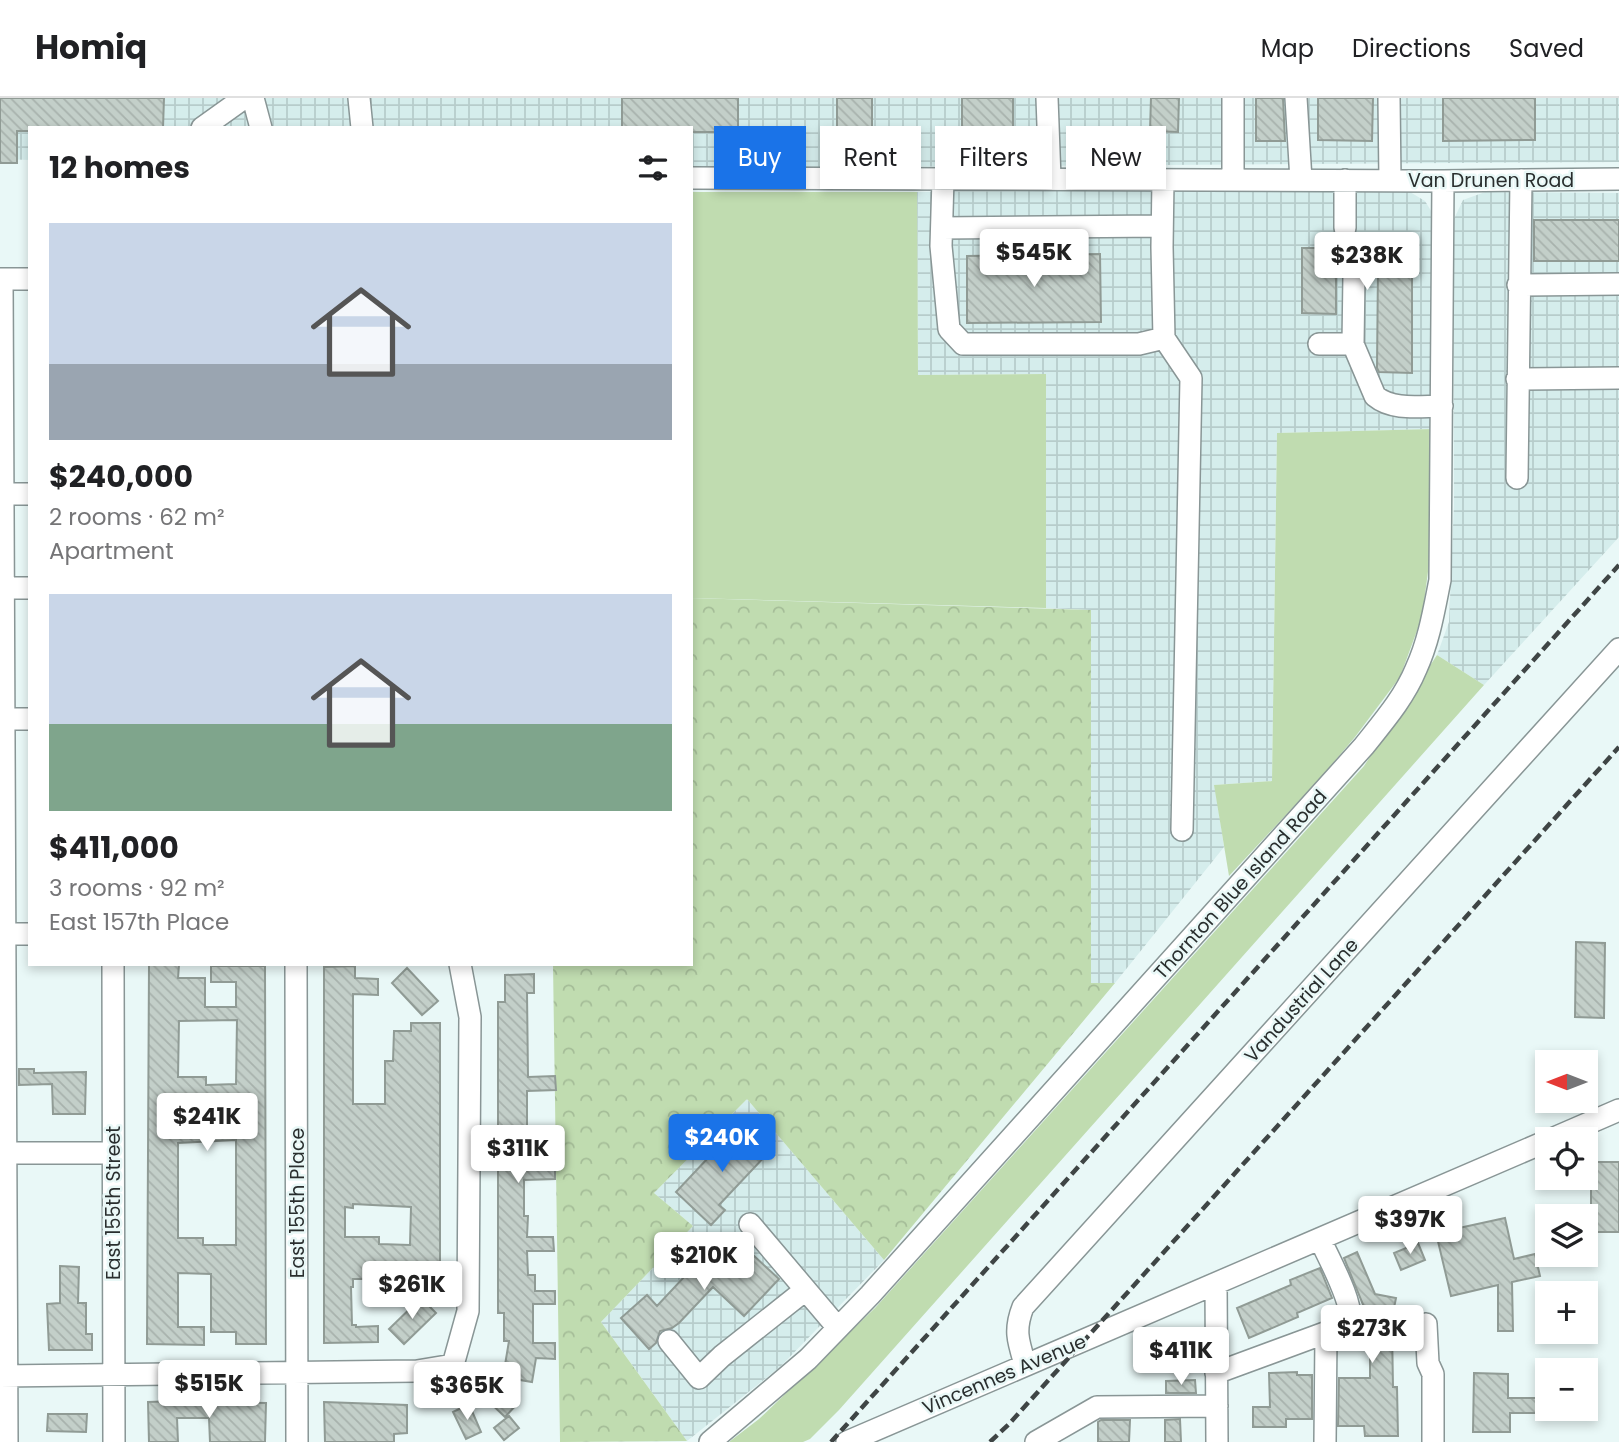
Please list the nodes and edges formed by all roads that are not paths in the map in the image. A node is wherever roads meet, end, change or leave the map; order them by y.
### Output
1 (244, 98) edge
2 (253, 98) edge
3 (359, 98) edge
4 (1047, 98) edge
5 (1233, 98) edge
6 (1296, 98) edge
7 (1390, 98) edge
8 (205, 126) edge
9 (260, 126) edge
10 (362, 126) edge
11 (1048, 126) edge
12 (693, 178) edge
13 (1619, 178) edge
14 (935, 179) edge
15 (1166, 180) edge
16 (1233, 180) junction
17 (1301, 180) junction
18 (1345, 180) junction
19 (1390, 180) junction
20 (1521, 180) junction
21 (1443, 181) junction
22 (943, 189) edge
23 (1163, 189) edge
24 (1162, 226) junction
25 (942, 228) junction
26 (1345, 228) dead end
27 (1354, 275) dead end
28 (1, 279) edge
29 (28, 279) edge
30 (1619, 284) edge
31 (1518, 285) junction
32 (1164, 338) junction
33 (1319, 344) dead end
34 (1353, 344) junction
35 (1619, 378) edge
36 (1517, 379) junction
37 (1442, 406) junction
38 (1517, 478) dead end
39 (1, 494) edge
40 (28, 494) edge
41 (12, 597) edge
42 (1619, 649) edge
43 (2, 719) edge
44 (28, 719) edge
45 (2, 825) edge
46 (1182, 830) dead end
47 (2, 934) edge
48 (28, 934) edge
49 (113, 966) edge
50 (296, 966) edge
51 (460, 966) edge
52 (1619, 1110) edge
53 (1580, 1127) edge
54 (1535, 1146) edge
55 (2, 1153) edge
56 (113, 1153) junction
57 (750, 1224) dead end
58 (1320, 1239) junction
59 (3, 1260) edge
60 (1216, 1284) junction
61 (804, 1291) junction
62 (1426, 1324) dead end
63 (838, 1328) junction
64 (1326, 1334) junction
65 (669, 1341) dead end
66 (1025, 1364) junction
67 (1216, 1373) junction
68 (298, 1374) junction
69 (114, 1375) junction
70 (3, 1376) edge
71 (1217, 1406) junction
72 (7, 1442) edge
73 (114, 1442) edge
74 (297, 1442) edge
75 (710, 1442) edge
76 (846, 1442) edge
77 (1036, 1442) edge
78 (1217, 1442) edge
79 (1325, 1442) edge
80 (1433, 1442) edge

1 - 8 street
2 - 9 street
3 - 10 street
4 - 11 street
5 - 16 street
6 - 17 street
7 - 19 street
12 - 14 street, Van Drunen Road
13 - 20 street, Van Drunen Road
15 - 16 street, Van Drunen Road
16 - 17 street, Van Drunen Road
17 - 18 street, Van Drunen Road
18 - 19 street, Van Drunen Road
18 - 26 street
19 - 21 street, Van Drunen Road
20 - 21 street, Van Drunen Road
20 - 31 street
21 - 37 street, Thornton Blue Island Road
22 - 25 street
23 - 24 street
24 - 25 street
24 - 32 street
25 - 32 street
27 - 34 street
28 - 29 street
28 - 39 street
30 - 31 street
31 - 36 street
32 - 46 street
33 - 34 street
34 - 37 street
35 - 36 street
36 - 38 street
37 - 63 street, Thornton Blue Island Road
39 - 40 street
39 - 41 street
41 - 43 street
42 - 66 street, Vandustrial Lane
43 - 44 street
43 - 45 street
45 - 47 street
47 - 48 street
47 - 55 street
49 - 56 street, East 155th Street
50 - 68 street, East 155th Place
51 - 68 street
52 - 53 street
54 - 58 street, Vincennes Avenue
55 - 56 street
55 - 59 street
56 - 69 street, East 155th Street
57 - 61 street
58 - 60 street, Vincennes Avenue
58 - 64 street
59 - 70 street
60 - 66 street, Vincennes Avenue
60 - 67 street
61 - 63 street
61 - 65 street
62 - 80 street
63 - 75 street, Thornton Blue Island Road
64 - 67 street
64 - 79 street
66 - 76 street, Vincennes Avenue
67 - 71 street
68 - 69 street
68 - 74 street, East 155th Place
69 - 70 street
69 - 73 street, East 155th Street
70 - 72 street
71 - 77 street
71 - 78 street

